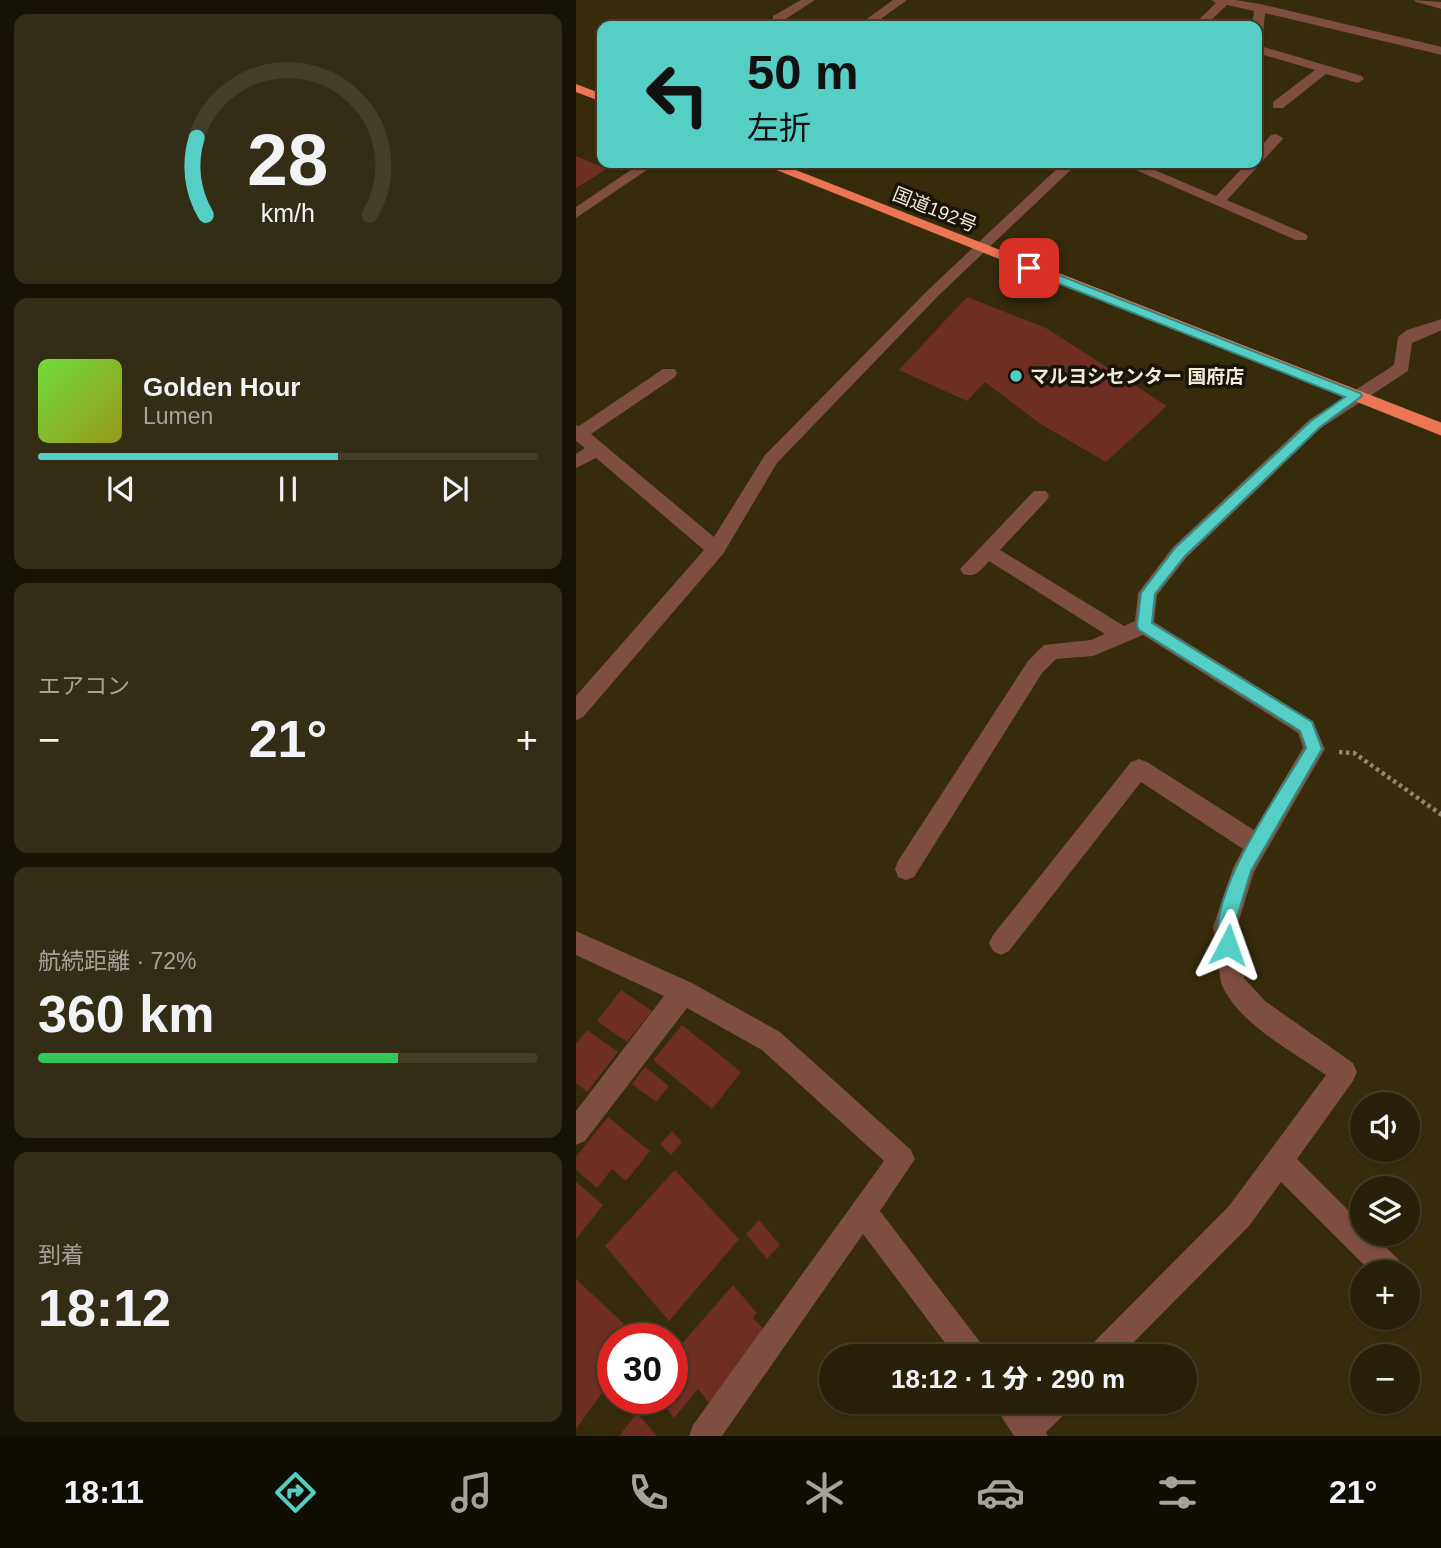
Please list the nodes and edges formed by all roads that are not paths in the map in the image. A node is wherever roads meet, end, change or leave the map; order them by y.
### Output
1 (809, 0) edge
2 (901, 0) edge
3 (1217, 0) edge
4 (1225, 0) edge
5 (1420, 0) edge
6 (1441, 6) edge
7 (1260, 8) junction
8 (777, 19) dead end
9 (870, 21) edge
10 (1203, 21) edge
11 (1258, 21) edge
12 (1262, 50) edge
13 (1441, 51) edge
14 (1324, 69) junction
15 (1358, 79) dead end
16 (576, 88) edge
17 (597, 96) edge
18 (1278, 105) dead end
19 (1276, 138) dead end
20 (1262, 153) edge
21 (643, 168) edge
22 (779, 168) edge
23 (1066, 168) edge
24 (1139, 168) edge
25 (1249, 168) edge
26 (1218, 202) junction
27 (576, 214) edge
28 (1301, 237) dead end
29 (979, 248) junction
30 (1441, 324) edge
31 (669, 373) dead end
32 (1355, 396) junction
33 (1441, 430) edge
34 (578, 433) edge
35 (597, 449) junction
36 (576, 462) edge
37 (1040, 496) dead end
38 (716, 549) junction
39 (987, 551) junction
40 (970, 569) dead end
41 (1144, 626) junction
42 (1122, 635) junction
43 (576, 711) edge
44 (1257, 845) junction
45 (906, 869) dead end
46 (576, 943) edge
47 (1001, 943) dead end
48 (683, 992) junction
49 (576, 1132) edge
50 (1279, 1161) junction
51 (863, 1210) junction
52 (1379, 1260) edge
53 (964, 1344) edge
54 (1112, 1344) edge
55 (1016, 1414) edge
56 (1045, 1414) edge
57 (1030, 1432) edge
58 (704, 1436) edge

1 - 8 street
2 - 9 street
3 - 4 street
4 - 7 street
4 - 10 street
5 - 6 street
7 - 11 street
7 - 13 street
12 - 14 street
14 - 15 street
14 - 18 street
16 - 17 highway
19 - 20 street
21 - 27 street
22 - 29 highway, 国道192号
23 - 29 street
24 - 26 street
25 - 26 street
26 - 28 street
29 - 32 highway, 国道192号
29 - 38 street
30 - 32 street
31 - 34 street
32 - 33 highway, 国道192号
32 - 41 street
34 - 35 street
35 - 36 street
35 - 38 street
37 - 39 street
38 - 43 street
39 - 40 street
39 - 42 street
41 - 42 street
41 - 44 street
42 - 45 street
44 - 47 street
44 - 50 street
46 - 48 street
48 - 49 street
48 - 51 street
50 - 52 street
50 - 54 street
51 - 53 street
51 - 58 street
55 - 57 street
56 - 57 street

